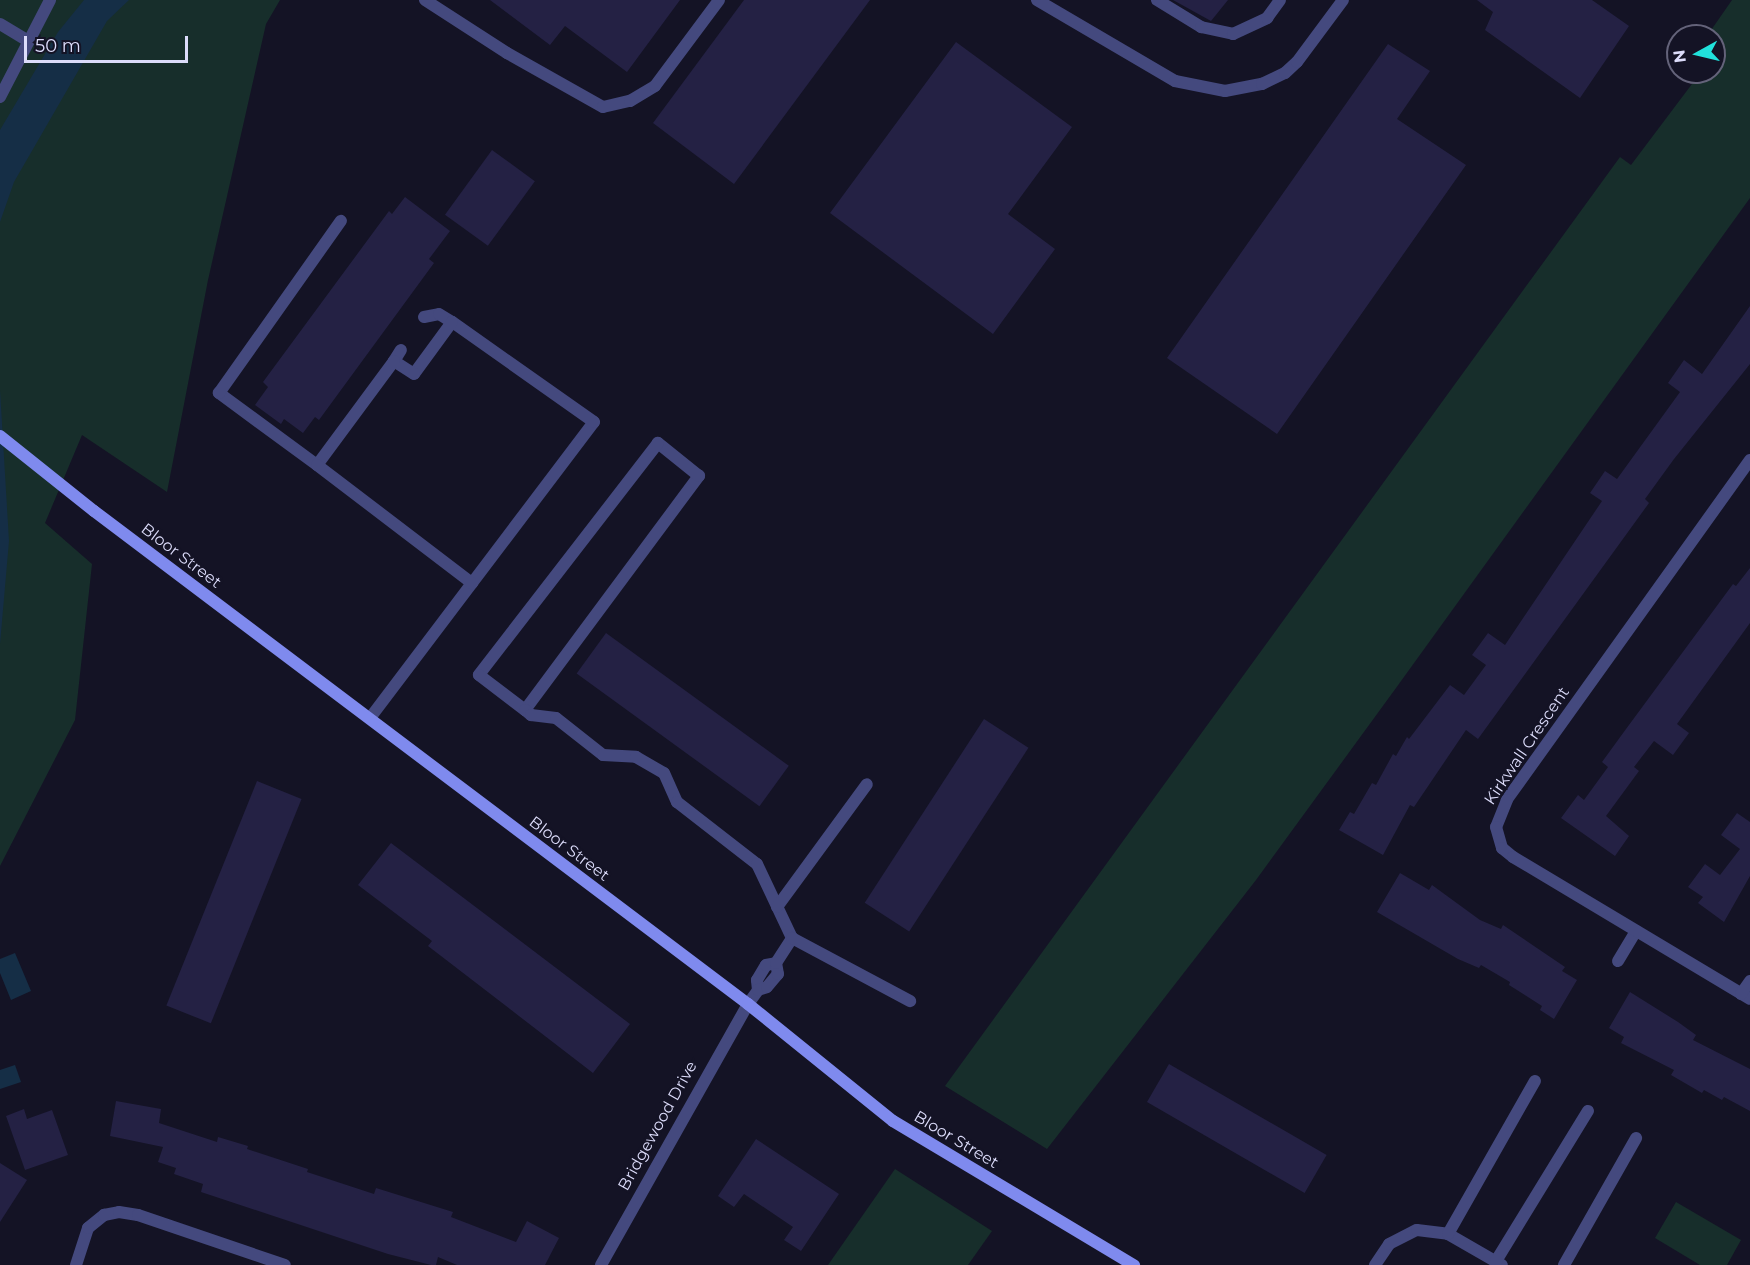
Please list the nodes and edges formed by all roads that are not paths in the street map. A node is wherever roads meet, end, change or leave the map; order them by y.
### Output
1 (50, 0) edge
2 (425, 0) edge
3 (719, 0) edge
4 (1037, 0) edge
5 (1157, 0) edge
6 (1280, 0) edge
7 (1343, 0) edge
8 (0, 24) edge
9 (28, 41) junction
10 (0, 97) edge
11 (341, 221) dead end
12 (424, 316) dead end
13 (452, 322) junction
14 (401, 350) dead end
15 (394, 361) junction
16 (0, 436) edge
17 (1750, 460) edge
18 (317, 465) junction
19 (472, 583) junction
20 (525, 710) junction
21 (370, 718) junction
22 (867, 784) dead end
23 (777, 907) junction
24 (1636, 931) junction
25 (792, 938) junction
26 (1618, 961) dead end
27 (1750, 981) edge
28 (1745, 996) edge
29 (910, 1001) dead end
30 (748, 1004) junction
31 (1535, 1081) dead end
32 (1588, 1111) dead end
33 (1636, 1138) dead end
34 (1448, 1234) junction
35 (1499, 1263) edge
36 (76, 1265) edge
37 (285, 1265) edge
38 (601, 1265) edge
39 (1134, 1265) edge
40 (1375, 1265) edge
41 (1564, 1265) edge

1 - 9 street
2 - 3 street
4 - 7 street
5 - 6 street
8 - 9 street
9 - 10 street
11 - 18 street
12 - 13 street
13 - 15 street
13 - 19 street
14 - 15 street
15 - 18 street
16 - 21 main road, Bloor Street
17 - 24 street, Kirkwall Crescent
18 - 19 street
19 - 21 street
20 - 20 street
20 - 23 street
21 - 30 main road, Bloor Street
22 - 23 street
23 - 25 street
24 - 26 street
24 - 28 street, Kirkwall Crescent
25 - 29 street
25 - 30 street, Bridgewood Drive
27 - 28 street
30 - 38 street, Bridgewood Drive
30 - 39 main road, Bloor Street
31 - 34 street
32 - 35 street
33 - 41 street
34 - 35 street
34 - 40 street
36 - 37 street

